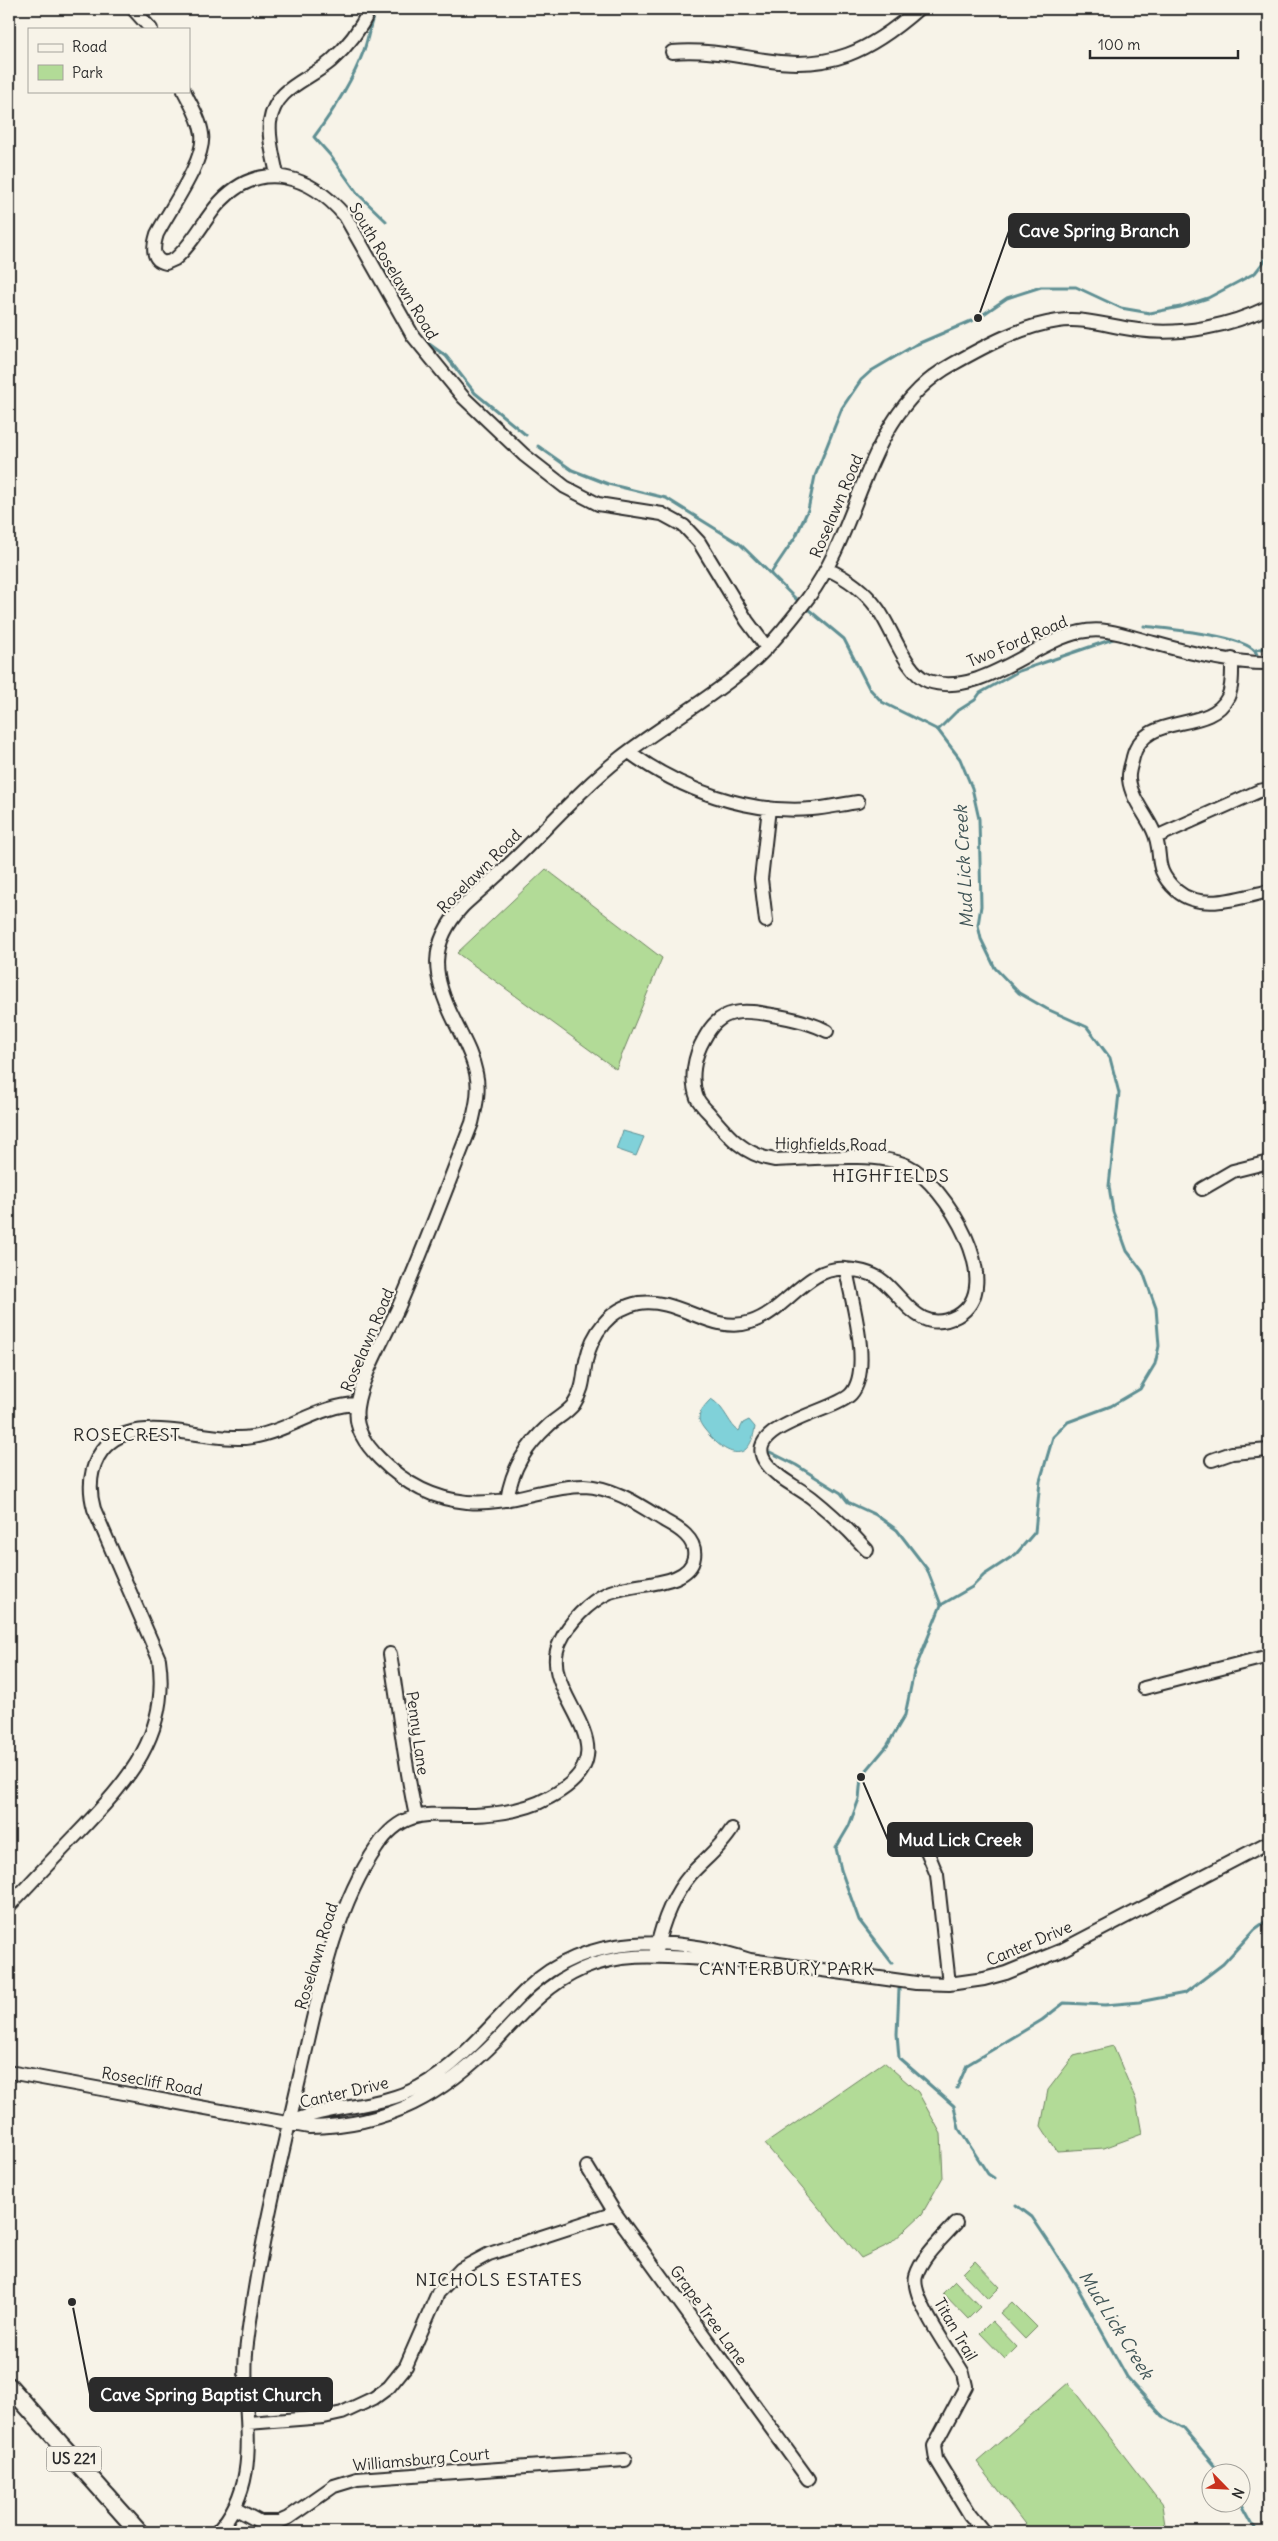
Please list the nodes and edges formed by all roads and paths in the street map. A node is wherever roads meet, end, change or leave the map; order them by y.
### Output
1 (133, 9) edge
2 (370, 9) edge
3 (918, 9) edge
4 (150, 28) edge
5 (672, 52) dead end
6 (184, 92) edge
7 (277, 175) junction
8 (1269, 307) edge
9 (827, 569) junction
10 (767, 648) junction
11 (1232, 659) junction
12 (1269, 663) edge
13 (629, 752) junction
14 (1269, 789) edge
15 (858, 802) dead end
16 (769, 808) junction
17 (1156, 837) junction
18 (1269, 891) edge
19 (766, 921) dead end
20 (827, 1031) dead end
21 (1269, 1162) edge
22 (1202, 1189) dead end
23 (846, 1269) junction
24 (357, 1404) junction
25 (1269, 1450) edge
26 (1212, 1460) dead end
27 (508, 1500) junction
28 (867, 1550) dead end
29 (390, 1654) dead end
30 (1269, 1656) edge
31 (1144, 1688) dead end
32 (416, 1816) junction
33 (732, 1829) dead end
34 (915, 1838) dead end
35 (1269, 1842) edge
36 (9, 1906) edge
37 (657, 1949) junction
38 (949, 1984) junction
39 (9, 2072) edge
40 (289, 2122) junction
41 (587, 2167) dead end
42 (615, 2213) junction
43 (956, 2223) dead end
44 (9, 2386) edge
45 (248, 2423) junction
46 (625, 2460) dead end
47 (808, 2479) dead end
48 (234, 2508) junction
49 (139, 2532) edge
50 (217, 2532) edge
51 (984, 2532) edge

1 - 4 street
2 - 7 street
3 - 5 street
6 - 7 street, South Roselawn Road
7 - 10 street, South Roselawn Road
8 - 9 street, Roselawn Road
9 - 10 street, Roselawn Road
9 - 11 street, Two Ford Road
10 - 13 street, Roselawn Road
11 - 12 street, Two Ford Road
11 - 17 street
13 - 16 street
13 - 24 street, Roselawn Road
14 - 17 street
15 - 16 street
16 - 19 street
17 - 18 street
20 - 23 street, Highfields Road
21 - 22 street
23 - 27 street, Highfields Road
23 - 28 street
24 - 27 street, Roselawn Road
24 - 36 street
25 - 26 street
27 - 32 street, Roselawn Road
29 - 32 street, Penny Lane
30 - 31 street
32 - 40 street, Roselawn Road
33 - 37 street
34 - 38 street
35 - 38 street, Canter Drive
37 - 38 street, Canter Drive
37 - 40 street, Canter Drive
39 - 40 street, Rosecliff Road
40 - 45 street, Roselawn Road
41 - 42 street, Grape Tree Lane
42 - 45 street
42 - 47 street, Grape Tree Lane
43 - 51 street, Titan Trail
44 - 49 main road, US 221
45 - 48 street, Roselawn Road
46 - 48 street, Williamsburg Court
48 - 50 street, Roselawn Road

